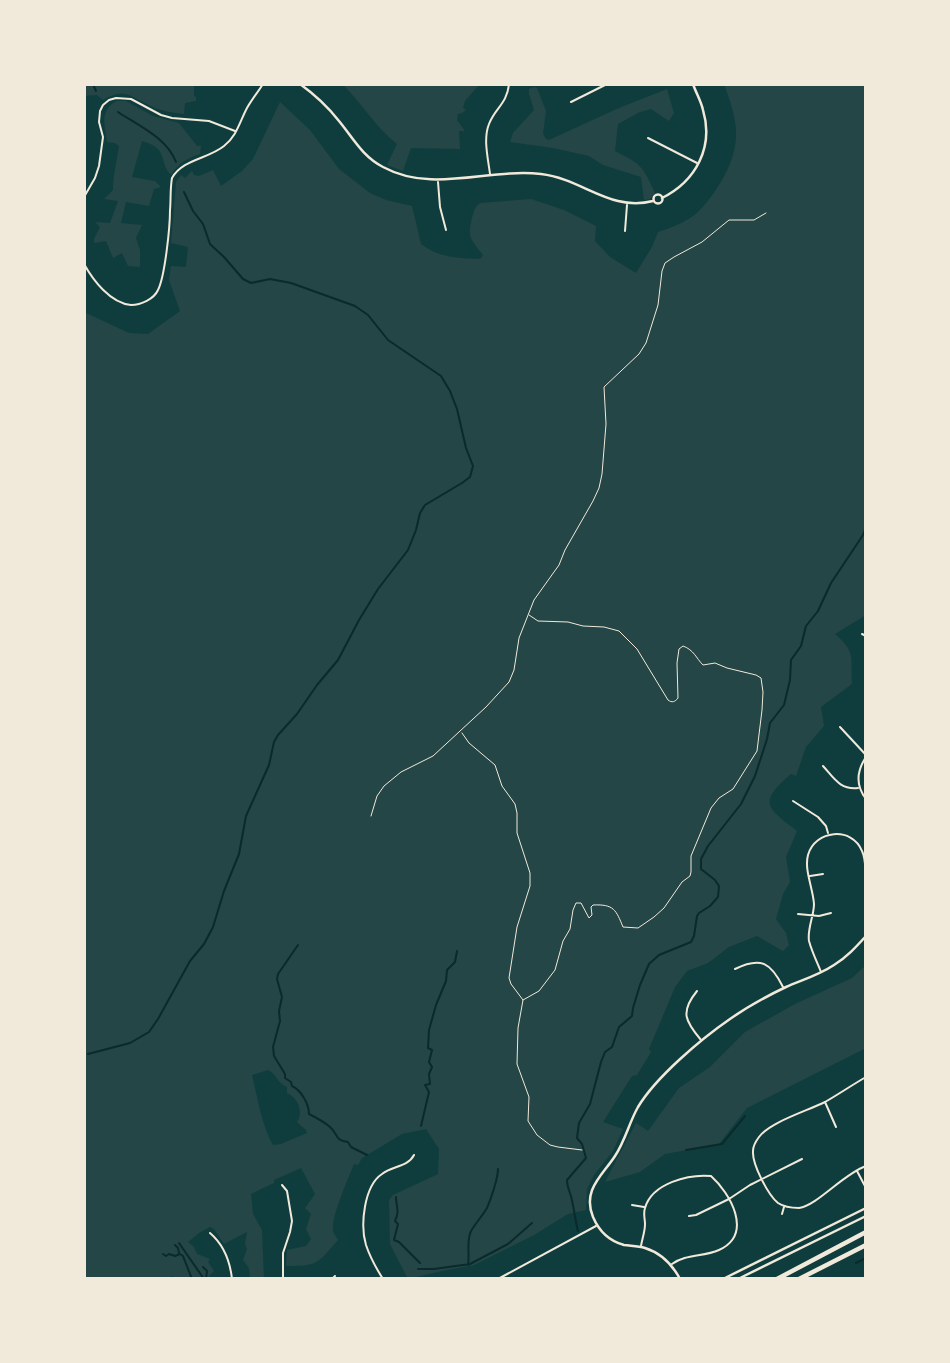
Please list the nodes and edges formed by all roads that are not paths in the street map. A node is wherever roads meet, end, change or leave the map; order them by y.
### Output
1 (263, 84) edge
2 (300, 84) edge
3 (509, 84) edge
4 (607, 84) edge
5 (693, 84) edge
6 (571, 102) dead end
7 (236, 132) junction
8 (648, 138) dead end
9 (699, 164) junction
10 (489, 174) junction
11 (438, 180) junction
12 (84, 197) edge
13 (627, 204) junction
14 (446, 230) dead end
15 (625, 231) dead end
16 (84, 264) edge
17 (862, 634) dead end
18 (866, 636) edge
19 (840, 727) dead end
20 (866, 756) edge
21 (823, 766) dead end
22 (859, 788) junction
23 (866, 799) edge
24 (793, 802) dead end
25 (828, 834) junction
26 (866, 846) edge
27 (862, 849) junction
28 (823, 874) dead end
29 (809, 877) junction
30 (866, 878) edge
31 (831, 913) dead end
32 (798, 914) dead end
33 (813, 915) junction
34 (866, 936) edge
35 (735, 969) dead end
36 (821, 972) junction
37 (783, 988) junction
38 (697, 991) dead end
39 (702, 1041) junction
40 (866, 1077) edge
41 (825, 1101) junction
42 (836, 1127) dead end
43 (748, 1149) dead end
44 (753, 1150) junction
45 (414, 1155) dead end
46 (802, 1160) dead end
47 (866, 1166) edge
48 (857, 1169) junction
49 (712, 1171) dead end
50 (711, 1176) junction
51 (762, 1178) junction
52 (282, 1185) dead end
53 (866, 1188) edge
54 (729, 1199) junction
55 (632, 1205) dead end
56 (784, 1206) junction
57 (645, 1208) junction
58 (866, 1208) edge
59 (782, 1214) dead end
60 (689, 1216) dead end
61 (866, 1216) edge
62 (597, 1226) junction
63 (736, 1232) junction
64 (866, 1232) edge
65 (210, 1233) dead end
66 (740, 1234) dead end
67 (866, 1245) edge
68 (641, 1247) junction
69 (671, 1265) junction
70 (502, 1278) edge
71 (232, 1279) edge
72 (283, 1279) edge
73 (383, 1279) edge
74 (498, 1279) edge
75 (680, 1279) edge
76 (723, 1279) edge
77 (738, 1279) edge
78 (777, 1279) edge
79 (799, 1279) edge

1 - 7 street
2 - 11 street
3 - 10 street
4 - 6 street
5 - 9 street
7 - 12 street
7 - 16 street
8 - 9 street
9 - 13 street
10 - 11 street
10 - 13 street
11 - 14 street
13 - 15 street
17 - 18 street
19 - 20 street
20 - 22 street
21 - 22 street
22 - 23 street
24 - 25 street
25 - 27 street
25 - 29 street
26 - 27 street
27 - 30 street
28 - 29 street
29 - 33 street
31 - 33 street
32 - 33 street
33 - 36 street
34 - 36 street
35 - 37 street
36 - 37 street
37 - 39 street
38 - 39 street
39 - 62 street
40 - 41 street
41 - 42 street
41 - 44 street
43 - 44 street
44 - 51 street
45 - 73 street
46 - 51 street
47 - 48 street
48 - 53 street
48 - 56 street
49 - 50 street
50 - 54 street
50 - 57 street
51 - 54 street
51 - 56 street
52 - 72 street
54 - 60 street
54 - 63 street
55 - 57 street
56 - 59 street
57 - 68 street
58 - 76 street
61 - 77 street
62 - 68 street
62 - 70 street
63 - 66 street
63 - 69 street
64 - 78 highway
65 - 71 street
67 - 79 highway
68 - 69 street
69 - 75 street
70 - 74 street

